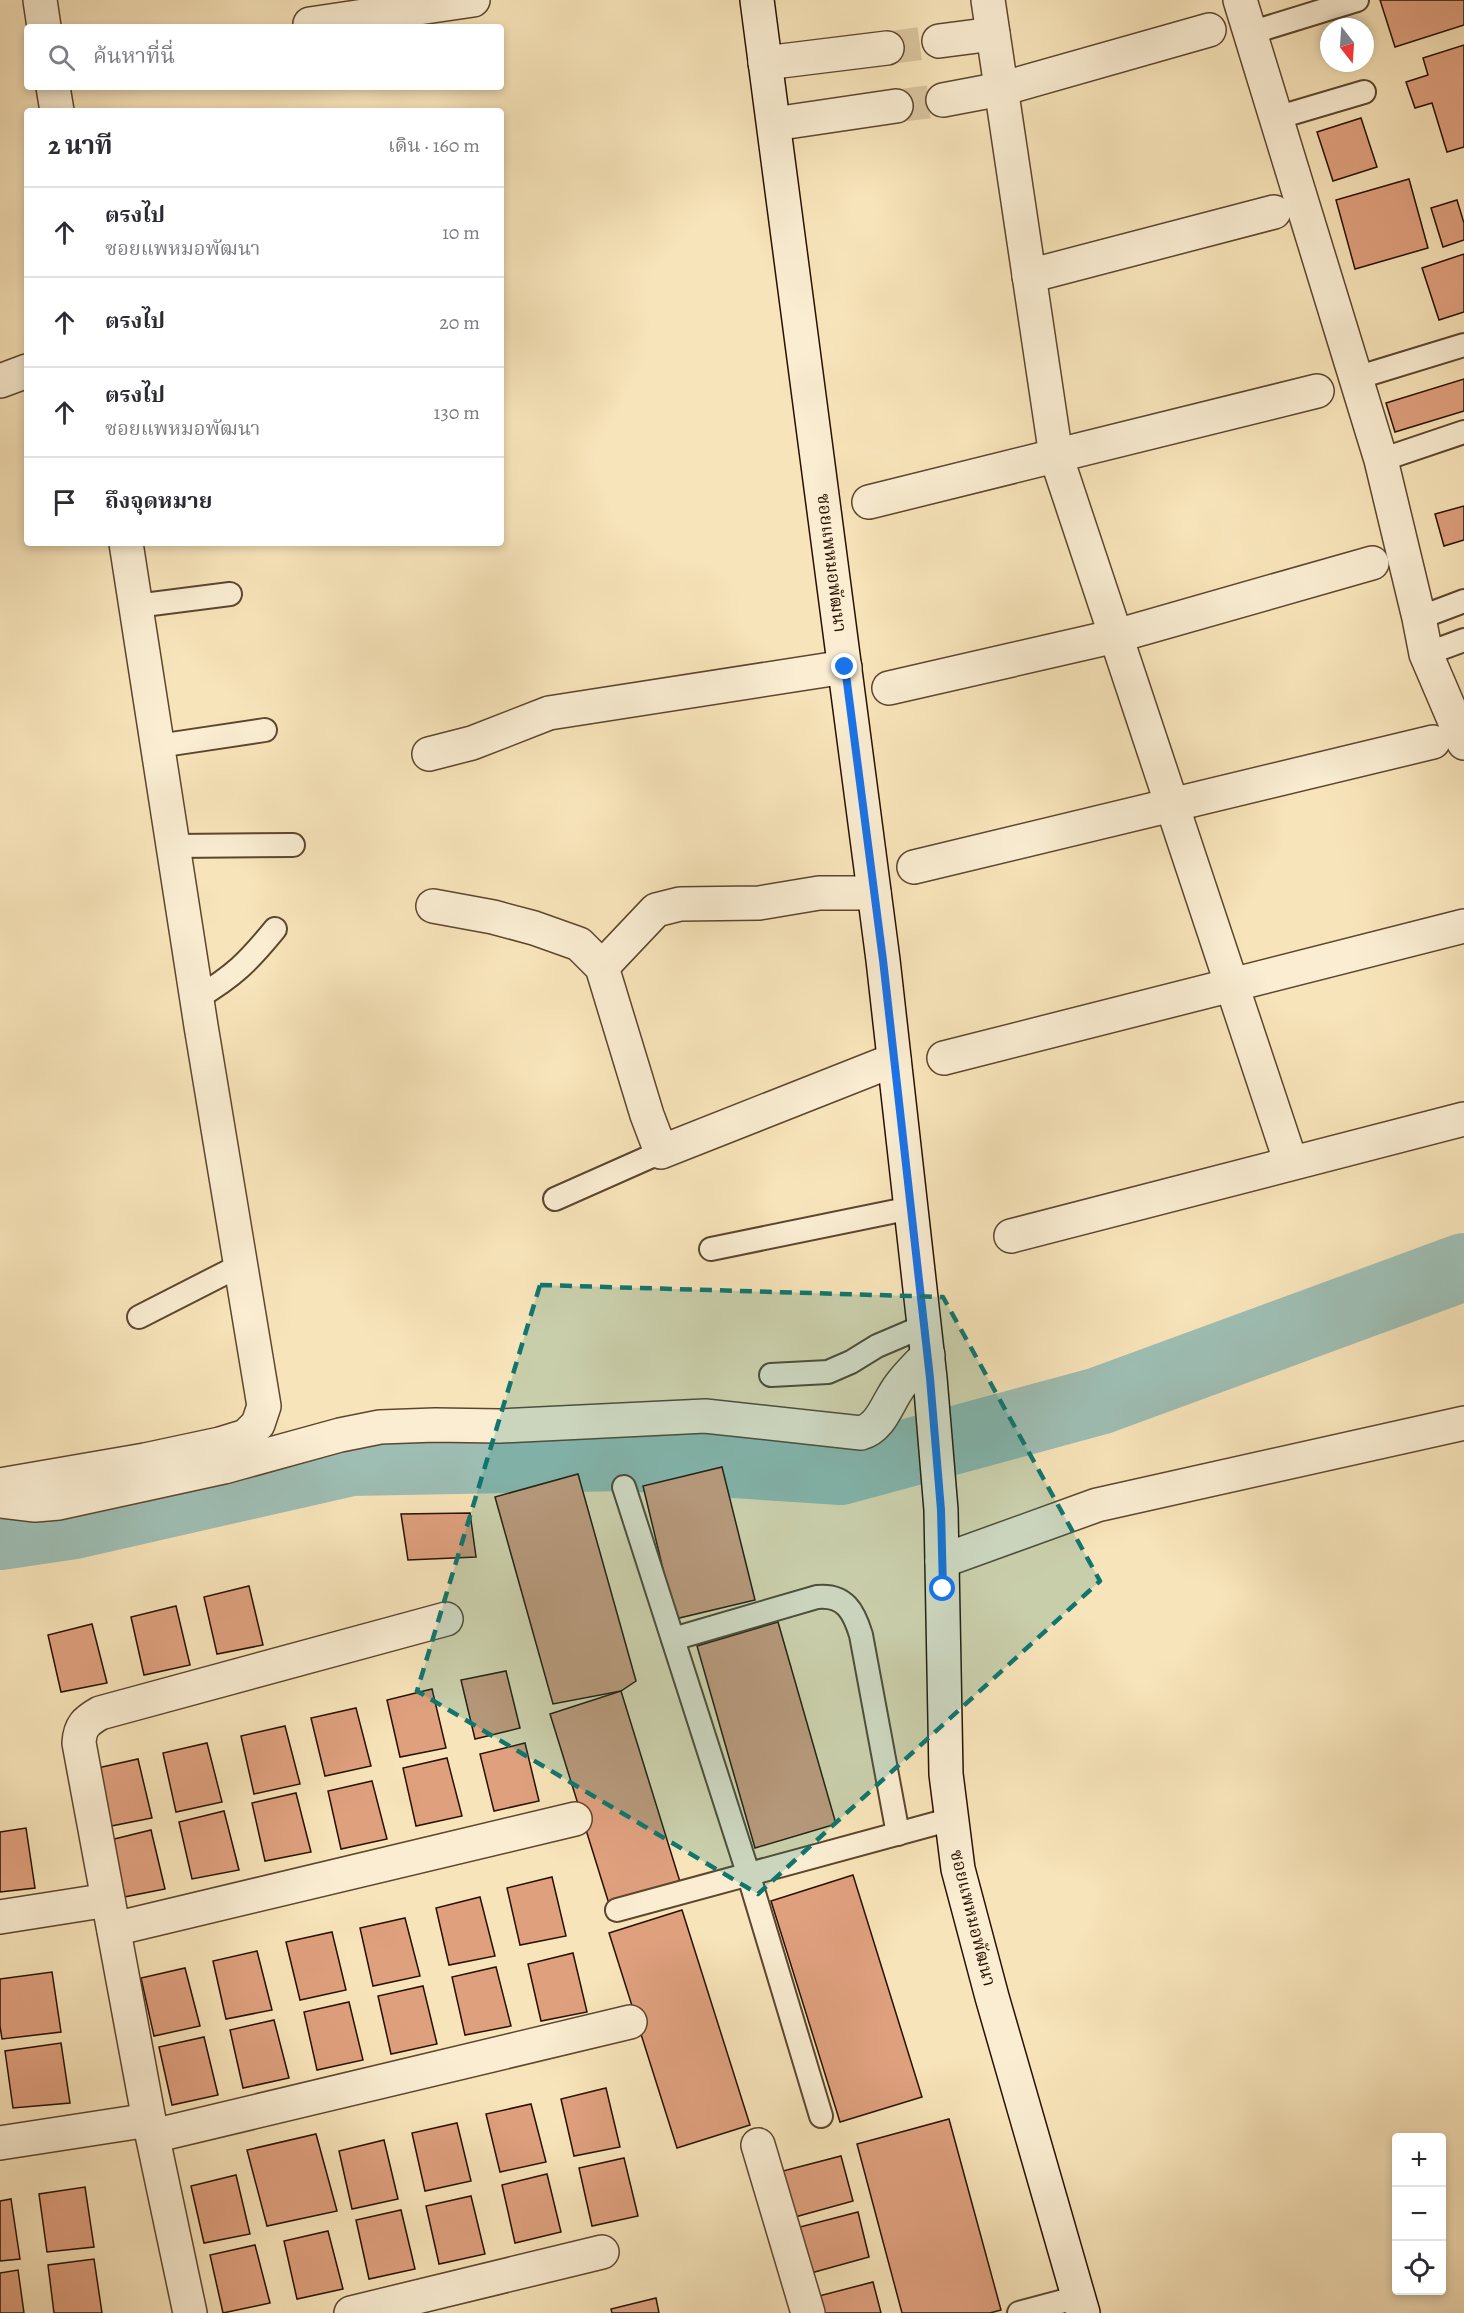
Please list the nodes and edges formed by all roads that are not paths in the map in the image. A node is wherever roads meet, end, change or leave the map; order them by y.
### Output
1 (40, 0) edge
2 (473, 0) edge
3 (757, 0) edge
4 (988, 0) edge
5 (1240, 0) edge
6 (1357, 0) edge
7 (44, 24) edge
8 (310, 24) dead end
9 (1209, 30) dead end
10 (1250, 33) junction
11 (993, 34) junction
12 (939, 40) tunnel mouth
13 (887, 48) tunnel mouth
14 (765, 63) junction
15 (1001, 89) junction
16 (54, 90) edge
17 (1364, 92) dead end
18 (943, 100) tunnel mouth
19 (896, 106) tunnel mouth
20 (56, 108) edge
21 (1276, 117) junction
22 (774, 124) junction
23 (1275, 212) dead end
24 (1029, 276) junction
25 (1464, 345) edge
26 (24, 372) edge
27 (1356, 378) junction
28 (0, 381) edge
29 (1317, 391) dead end
30 (1464, 432) edge
31 (1056, 456) junction
32 (1381, 460) junction
33 (869, 502) dead end
34 (126, 546) edge
35 (1372, 563) dead end
36 (230, 594) dead end
37 (1464, 601) edge
38 (136, 606) junction
39 (1419, 618) junction
40 (1116, 636) junction
41 (1464, 640) edge
42 (1426, 654) junction
43 (845, 667) junction
44 (889, 688) dead end
45 (265, 730) dead end
46 (1448, 743) edge
47 (158, 746) junction
48 (429, 754) dead end
49 (1173, 806) junction
50 (293, 845) dead end
51 (174, 846) junction
52 (914, 867) dead end
53 (874, 893) junction
54 (433, 906) dead end
55 (1464, 926) edge
56 (275, 929) dead end
57 (602, 966) junction
58 (1232, 984) junction
59 (196, 998) junction
60 (944, 1058) dead end
61 (894, 1060) junction
62 (1464, 1119) edge
63 (661, 1152) junction
64 (1291, 1163) junction
65 (555, 1199) dead end
66 (911, 1208) junction
67 (1011, 1236) dead end
68 (711, 1249) dead end
69 (242, 1265) junction
70 (139, 1317) dead end
71 (927, 1353) junction
72 (771, 1375) dead end
73 (1464, 1423) edge
74 (0, 1485) edge
75 (624, 1486) dead end
76 (0, 1501) edge
77 (942, 1560) junction
78 (446, 1619) dead end
79 (673, 1639) junction
80 (575, 1819) dead end
81 (951, 1819) junction
82 (898, 1834) junction
83 (748, 1873) junction
84 (617, 1910) dead end
85 (111, 1915) junction
86 (0, 1917) edge
87 (630, 2022) dead end
88 (821, 2116) dead end
89 (151, 2128) junction
90 (0, 2143) edge
91 (758, 2145) dead end
92 (602, 2252) dead end
93 (1081, 2305) edge
94 (190, 2313) edge
95 (351, 2313) edge
96 (808, 2313) edge
97 (1019, 2313) edge

1 - 7 street
2 - 8 street
3 - 14 street, ซอยแพหมอพัฒนา
4 - 11 street
5 - 10 street
6 - 10 lane
9 - 15 street
10 - 21 street
11 - 12 street
11 - 15 street
13 - 14 street
14 - 22 street, ซอยแพหมอพัฒนา
15 - 18 street
15 - 24 street
16 - 20 street
17 - 21 lane
19 - 22 street
21 - 27 street
22 - 43 street, ซอยแพหมอพัฒนา
23 - 24 street
24 - 31 street
25 - 27 lane
26 - 28 street
27 - 32 street
29 - 31 street
30 - 32 lane
31 - 33 street
31 - 40 street
32 - 39 street
34 - 38 street
35 - 40 street
36 - 38 lane
37 - 39 lane
38 - 47 street
39 - 42 street
40 - 44 street
40 - 49 street
41 - 42 lane
42 - 46 street
43 - 48 street
43 - 53 street, ซอยแพหมอพัฒนา
45 - 47 lane
46 - 49 street
47 - 51 street
49 - 52 street
49 - 58 street
50 - 51 lane
51 - 59 street
53 - 57 street
53 - 61 street, ซอยแพหมอพัฒนา
54 - 57 street
55 - 58 street
56 - 59 lane
57 - 63 street
58 - 60 street
58 - 64 street
59 - 69 street
61 - 63 street
61 - 66 street, ซอยแพหมอพัฒนา
62 - 64 street
63 - 65 lane
64 - 67 street
66 - 68 lane
66 - 71 street, ซอยแพหมอพัฒนา
69 - 70 lane
69 - 74 street
71 - 72 lane
71 - 76 street
71 - 77 street, ซอยแพหมอพัฒนา
73 - 77 street
75 - 79 lane
77 - 81 street, ซอยแพหมอพัฒนา
78 - 85 street
79 - 82 lane
79 - 83 lane
80 - 85 street
81 - 82 lane
81 - 93 street, ซอยแพหมอพัฒนา
82 - 83 lane
83 - 84 lane
83 - 88 lane
85 - 86 street
85 - 89 street
87 - 89 street
89 - 90 street
89 - 94 street
91 - 96 street
92 - 95 street
93 - 97 lane

